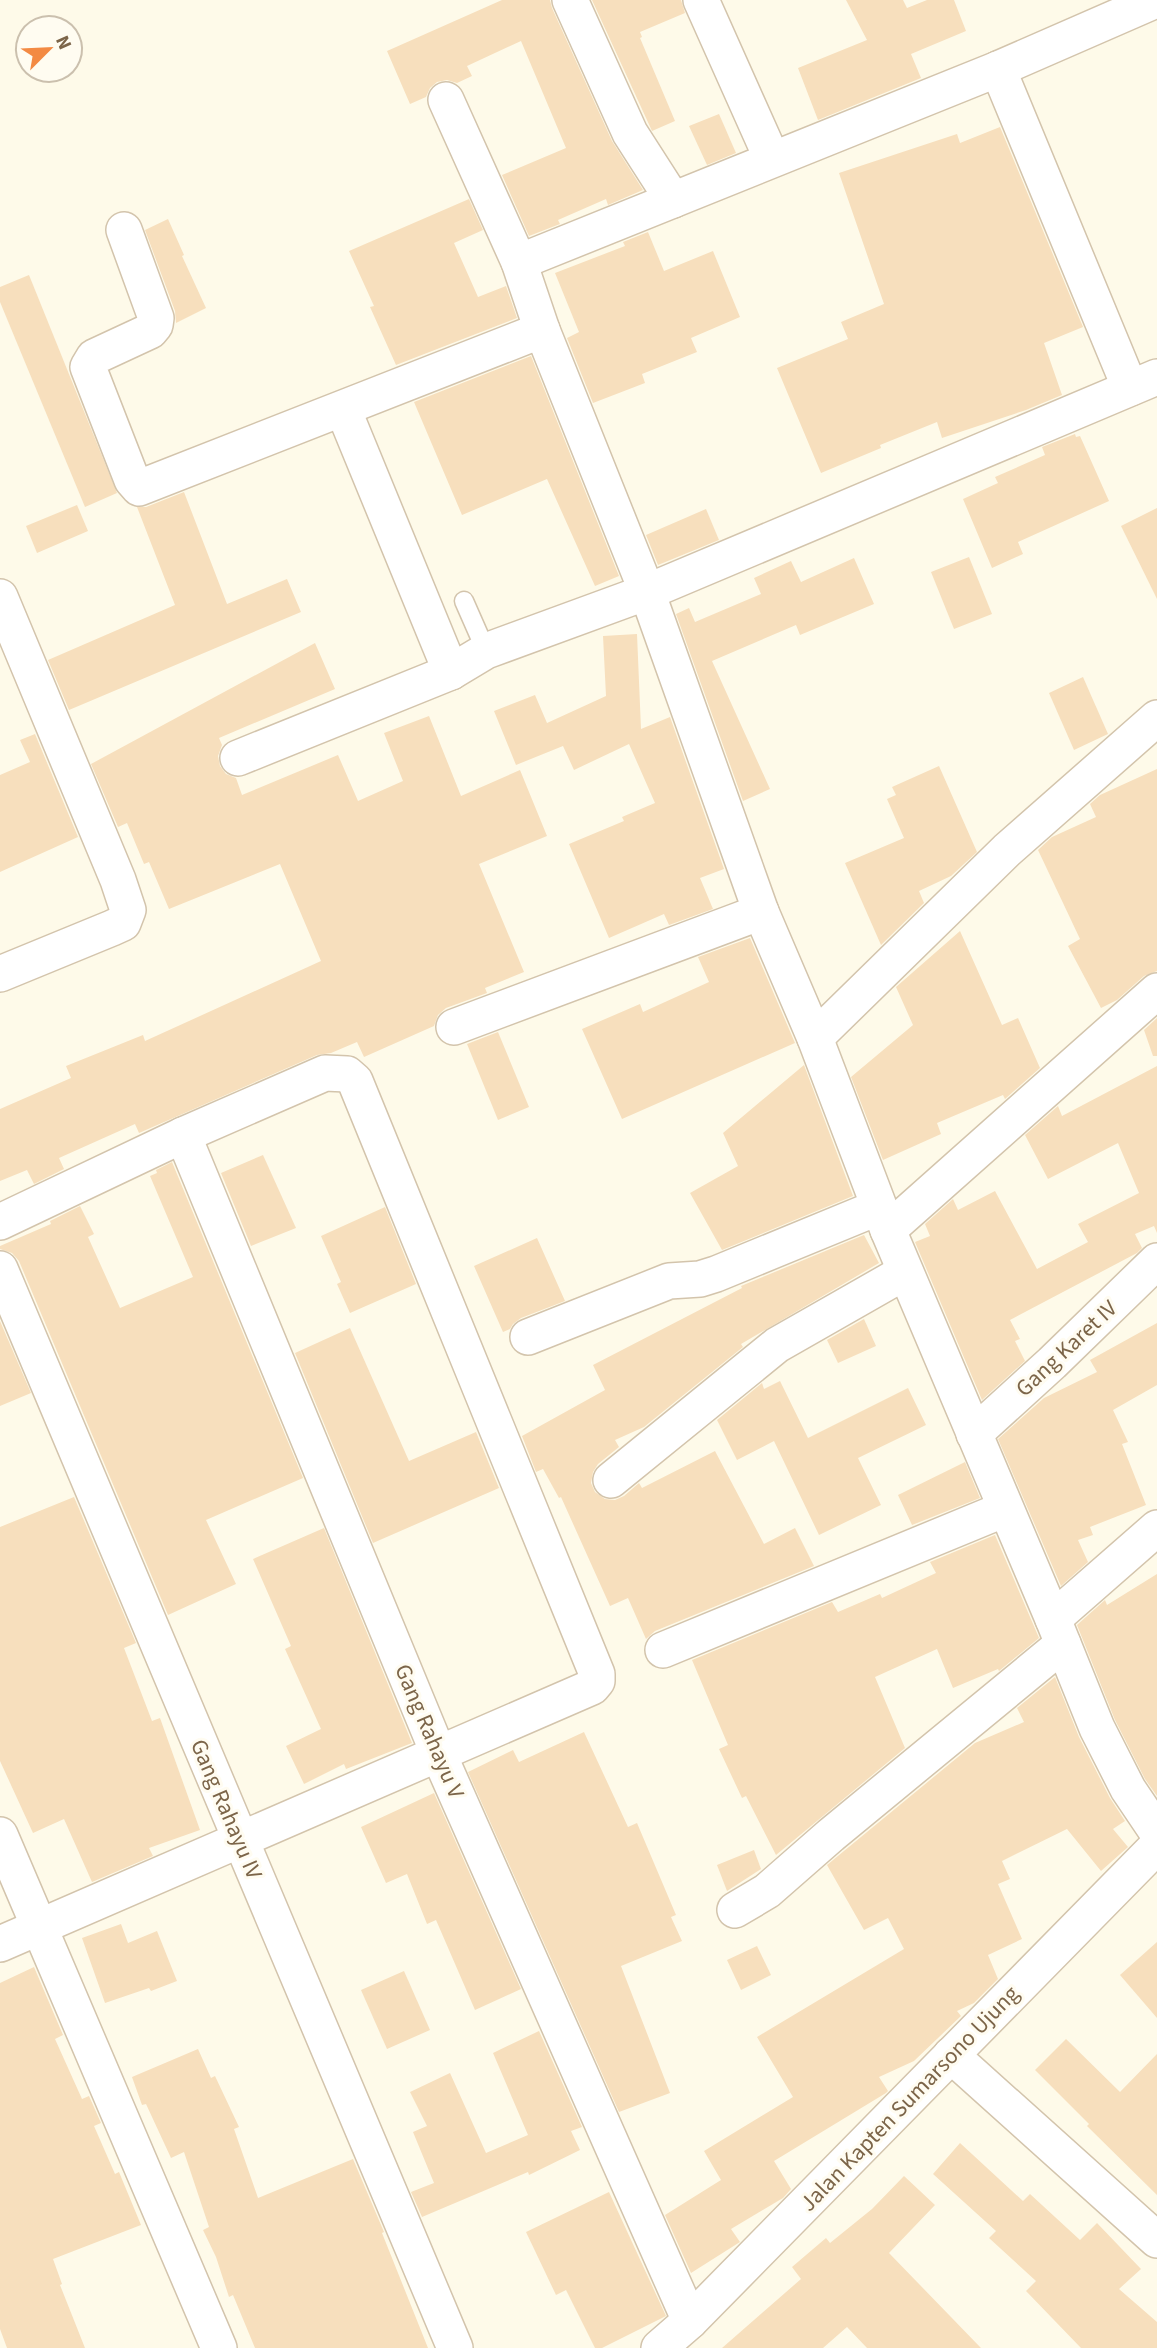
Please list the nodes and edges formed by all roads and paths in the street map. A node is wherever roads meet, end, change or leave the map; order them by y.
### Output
1 (570, 0) edge
2 (701, 0) edge
3 (1156, 0) edge
4 (998, 69) junction
5 (446, 100) dead end
6 (772, 159) junction
7 (673, 200) junction
8 (124, 230) dead end
9 (519, 262) junction
10 (542, 330) junction
11 (1149, 385) edge
12 (342, 409) junction
13 (647, 592) junction
14 (0, 597) edge
15 (464, 601) dead end
16 (486, 651) junction
17 (451, 672) junction
18 (1157, 718) edge
19 (238, 758) dead end
20 (761, 912) junction
21 (0, 974) edge
22 (1157, 991) edge
23 (454, 1027) dead end
24 (815, 1038) junction
25 (183, 1135) junction
26 (883, 1219) junction
27 (0, 1222) edge
28 (1157, 1261) edge
29 (0, 1269) edge
30 (905, 1272) junction
31 (528, 1337) dead end
32 (974, 1434) junction
33 (611, 1480) dead end
34 (1005, 1509) junction
35 (1157, 1528) edge
36 (1058, 1631) junction
37 (663, 1650) dead end
38 (439, 1755) junction
39 (1157, 1832) edge
40 (0, 1835) edge
41 (240, 1841) junction
42 (1157, 1846) edge
43 (735, 1910) dead end
44 (39, 1927) junction
45 (0, 1944) edge
46 (951, 2054) junction
47 (1157, 2240) edge
48 (690, 2321) junction
49 (219, 2348) edge
50 (455, 2348) edge
51 (659, 2348) edge

1 - 7 street
2 - 6 street
3 - 4 street
4 - 6 street
4 - 11 street
5 - 9 street
6 - 7 street
7 - 9 street
8 - 12 street
9 - 10 street
10 - 12 street
10 - 13 street
11 - 13 street
12 - 17 street
13 - 16 street
13 - 20 street
14 - 21 street
15 - 16 lane
16 - 17 street
17 - 19 street
18 - 24 street
20 - 23 street
20 - 24 street
22 - 26 street
24 - 26 street
25 - 27 street
25 - 38 street, Gang Rahayu V
25 - 38 street
26 - 30 street
26 - 31 street
28 - 32 street, Gang Karet IV
29 - 41 street, Gang Rahayu IV
30 - 32 street
30 - 33 street
32 - 34 street
34 - 36 street
34 - 37 street
35 - 36 street
36 - 39 street
36 - 43 street
38 - 41 street
38 - 48 street, Gang Rahayu V
40 - 44 street
41 - 44 street
41 - 50 street, Gang Rahayu IV
42 - 46 street, Jalan Kapten Sumarsono Ujung
44 - 45 street
44 - 49 street
46 - 47 street
46 - 48 street, Jalan Kapten Sumarsono Ujung
48 - 51 street, Jalan Kapten Sumarsono Ujung

